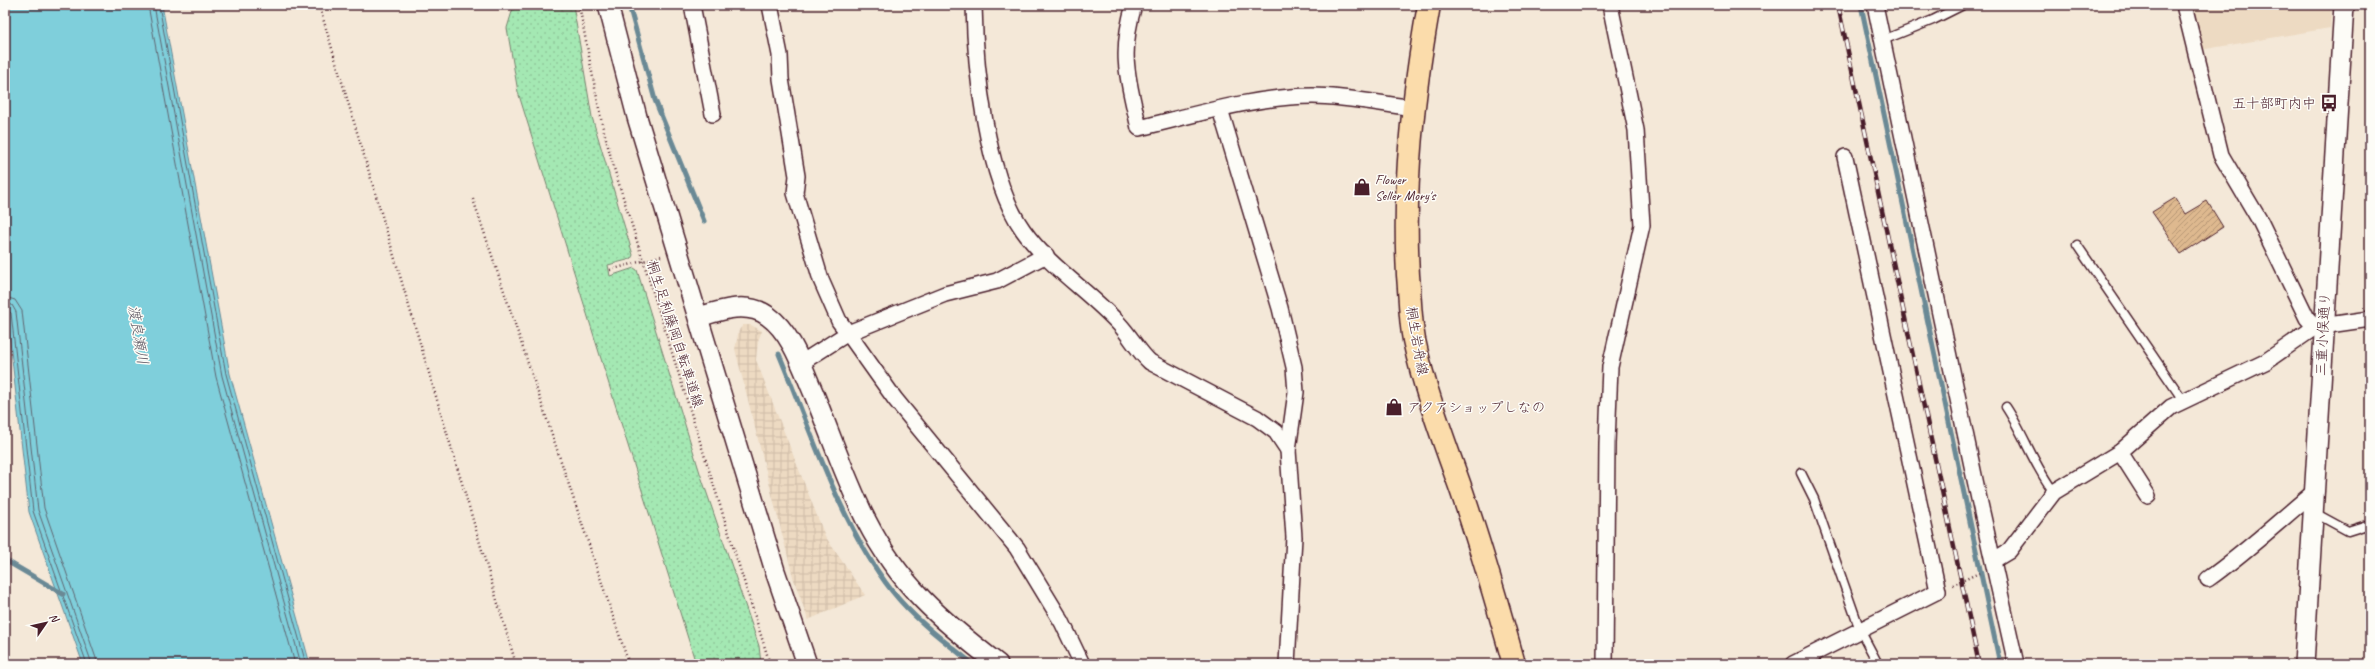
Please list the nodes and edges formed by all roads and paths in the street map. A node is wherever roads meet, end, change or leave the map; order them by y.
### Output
1 (319, 5) edge
2 (579, 5) edge
3 (608, 5) edge
4 (692, 5) edge
5 (770, 5) edge
6 (974, 5) edge
7 (1134, 5) edge
8 (1429, 5) edge
9 (1610, 5) edge
10 (1875, 5) edge
11 (1963, 5) edge
12 (2184, 5) edge
13 (2344, 5) edge
14 (1883, 40) junction
15 (1413, 108) junction
16 (1220, 109) junction
17 (713, 114) dead end
18 (1845, 157) dead end
19 (473, 199) dead end
20 (2077, 245) dead end
21 (665, 255) dead end
22 (1046, 255) junction
23 (642, 261) junction
24 (610, 270) dead end
25 (699, 317) junction
26 (2370, 319) edge
27 (2319, 327) junction
28 (848, 333) junction
29 (801, 363) junction
30 (2183, 400) junction
31 (2006, 408) dead end
32 (1288, 450) junction
33 (2120, 452) junction
34 (1801, 473) dead end
35 (2054, 492) junction
36 (2314, 492) junction
37 (2148, 496) dead end
38 (2313, 511) junction
39 (2370, 524) edge
40 (1994, 560) junction
41 (1974, 574) dead end
42 (2208, 579) dead end
43 (1938, 591) junction
44 (1860, 630) junction
45 (516, 664) edge
46 (629, 664) edge
47 (770, 664) edge
48 (807, 664) edge
49 (998, 664) edge
50 (1082, 664) edge
51 (1287, 664) edge
52 (1514, 664) edge
53 (1605, 664) edge
54 (1793, 664) edge
55 (1878, 664) edge
56 (2016, 664) edge
57 (2304, 664) edge

1 - 45 path
2 - 23 path, 桐生足利藤岡自転車道線
3 - 25 street
4 - 17 street
5 - 28 street
6 - 22 street
7 - 16 street
8 - 15 main road, 桐生岩舟線
9 - 53 street
10 - 14 street
11 - 14 lane
12 - 27 street
13 - 27 street, 三重小俣通り
14 - 40 street
15 - 16 street
15 - 52 main road, 桐生岩舟線
16 - 32 street
18 - 43 street
19 - 46 path
20 - 30 lane
21 - 23 path
22 - 28 street
22 - 32 street
23 - 24 path
23 - 47 path, 桐生足利藤岡自転車道線
25 - 29 street
25 - 48 street
26 - 27 street
27 - 30 street
27 - 36 street, 三重小俣通り
28 - 29 street
28 - 50 street
29 - 49 street
30 - 33 street
31 - 35 lane
32 - 51 street
33 - 35 street
33 - 37 street
34 - 44 lane
35 - 40 street
36 - 38 street, 三重小俣通り
36 - 42 street
38 - 39 lane
38 - 57 street, 三重小俣通り
40 - 56 street
41 - 43 path
43 - 44 street
44 - 54 street
44 - 55 lane

